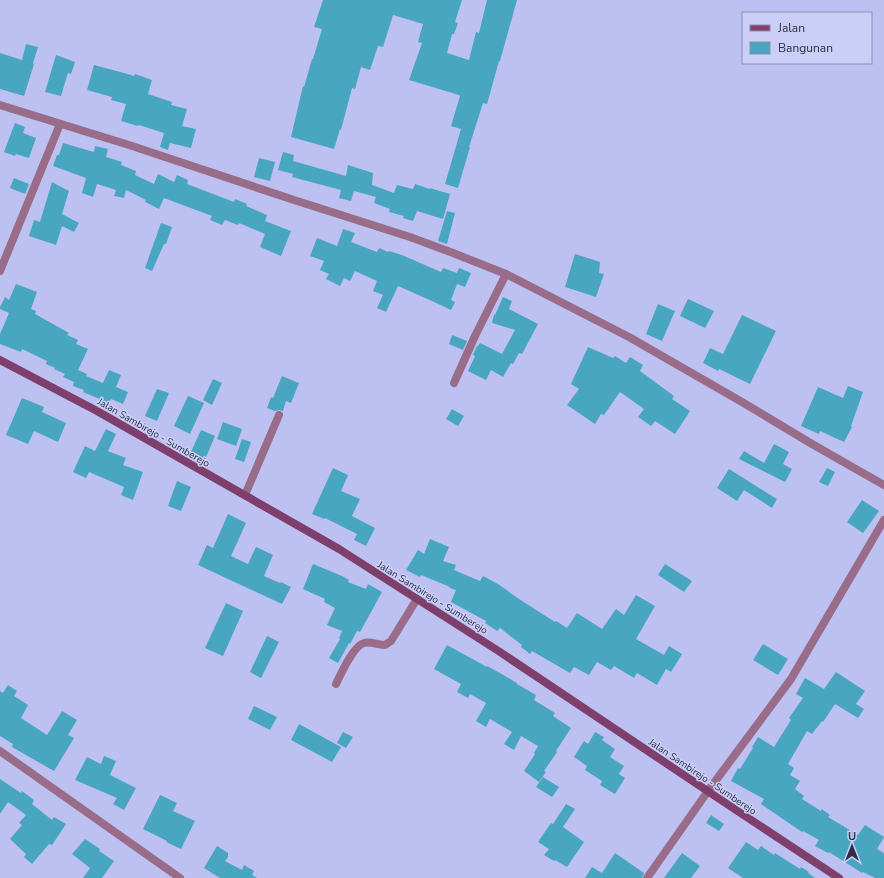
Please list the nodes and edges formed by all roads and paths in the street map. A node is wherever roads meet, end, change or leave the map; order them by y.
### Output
1 (0, 105) edge
2 (60, 124) junction
3 (0, 271) edge
4 (506, 274) junction
5 (0, 360) edge
6 (454, 383) dead end
7 (279, 415) dead end
8 (884, 485) edge
9 (245, 495) junction
10 (884, 520) edge
11 (417, 599) junction
12 (336, 684) dead end
13 (0, 751) edge
14 (708, 791) junction
15 (180, 878) edge
16 (647, 878) edge
17 (839, 878) edge

1 - 2 street
2 - 3 street
2 - 4 street
4 - 6 street
4 - 8 street
5 - 9 main road, Jalan Sambirejo - Sumberejo
7 - 9 street
9 - 11 main road, Jalan Sambirejo - Sumberejo
10 - 14 street
11 - 12 street
11 - 14 main road, Jalan Sambirejo - Sumberejo
13 - 15 street
14 - 16 street
14 - 17 main road, Jalan Sambirejo - Sumberejo

